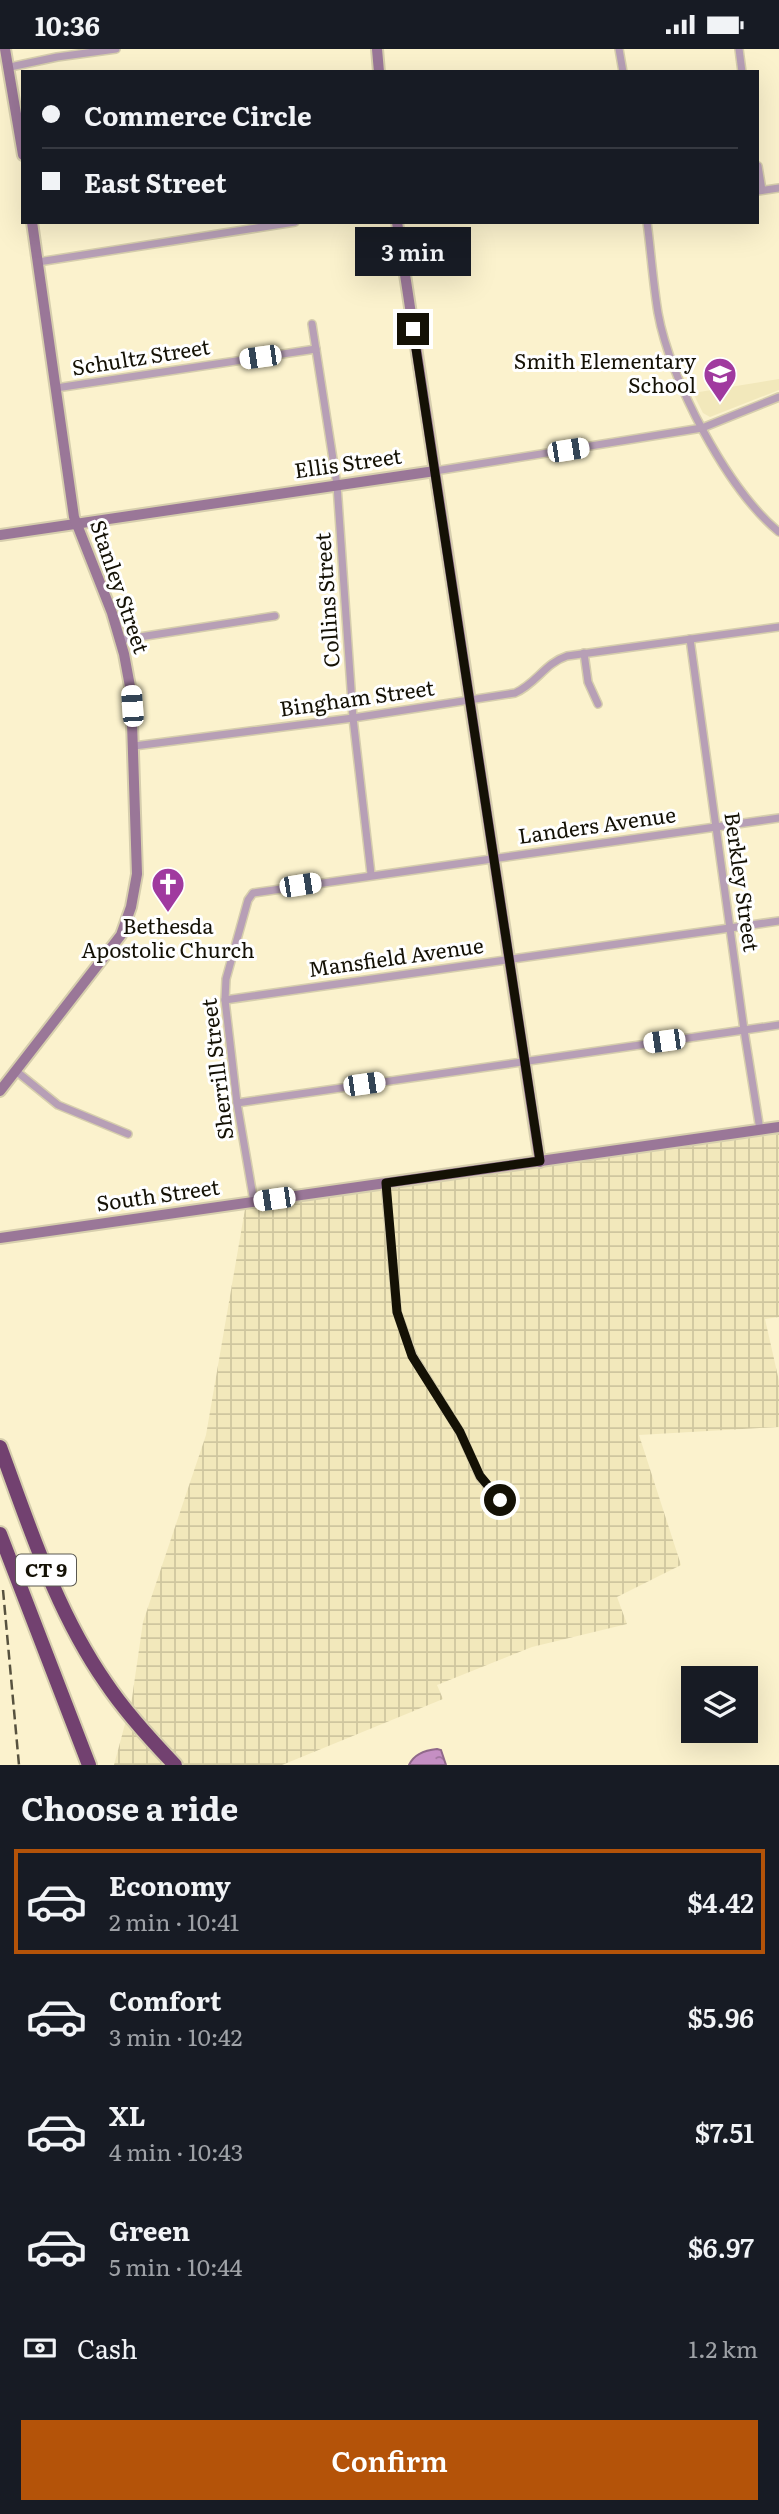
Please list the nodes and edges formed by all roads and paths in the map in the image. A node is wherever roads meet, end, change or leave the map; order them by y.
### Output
1 (5, 49) edge
2 (116, 49) edge
3 (377, 49) edge
4 (620, 49) edge
5 (738, 49) edge
6 (99, 50) edge
7 (10, 67) junction
8 (379, 70) edge
9 (623, 70) edge
10 (742, 70) edge
11 (21, 141) edge
12 (779, 188) edge
13 (760, 190) edge
14 (32, 224) edge
15 (282, 224) edge
16 (397, 224) edge
17 (647, 224) edge
18 (38, 262) junction
19 (312, 324) dead end
20 (316, 349) junction
21 (56, 388) junction
22 (779, 397) edge
23 (702, 428) junction
24 (435, 471) junction
25 (337, 485) junction
26 (76, 526) junction
27 (779, 532) edge
28 (0, 535) edge
29 (275, 616) dead end
30 (779, 627) edge
31 (690, 639) junction
32 (120, 640) junction
33 (584, 653) junction
34 (470, 700) junction
35 (598, 704) dead end
36 (354, 718) junction
37 (134, 746) junction
38 (779, 818) edge
39 (716, 827) junction
40 (494, 857) junction
41 (371, 874) junction
42 (253, 893) joint
43 (779, 921) edge
44 (730, 928) junction
45 (509, 959) junction
46 (225, 1000) junction
47 (779, 1025) edge
48 (744, 1030) junction
49 (524, 1060) junction
50 (16, 1071) junction
51 (0, 1091) edge
52 (237, 1103) junction
53 (779, 1127) edge
54 (760, 1130) junction
55 (128, 1134) dead end
56 (540, 1161) junction
57 (386, 1183) junction
58 (254, 1202) junction
59 (0, 1238) edge
60 (0, 1447) edge
61 (500, 1500) dead end
62 (0, 1534) edge
63 (89, 1765) edge
64 (175, 1765) edge

1 - 7 main road
2 - 6 street
3 - 8 main road
4 - 9 street
5 - 10 street
6 - 7 street
7 - 11 main road
12 - 13 street
14 - 18 main road, Stanley Street
15 - 18 street
16 - 24 main road
17 - 23 street
18 - 21 main road, Stanley Street
19 - 20 street, Collins Street
20 - 21 street, Schultz Street
20 - 25 street, Collins Street
21 - 26 main road, Stanley Street
22 - 23 street, Ellis Street
23 - 24 street, Ellis Street
23 - 27 street
24 - 25 main road, Ellis Street
24 - 34 main road
25 - 26 main road, Ellis Street
25 - 36 street, Collins Street
26 - 28 main road, Ellis Street
26 - 32 main road, Stanley Street
29 - 32 street
30 - 31 street, Bingham Street
31 - 33 street, Bingham Street
31 - 39 street, Berkley Street
32 - 37 main road, Stanley Street
33 - 34 street, Bingham Street
33 - 35 street
34 - 36 street, Bingham Street
34 - 40 main road
36 - 37 street, Bingham Street
36 - 41 street, Collins Street
37 - 50 main road, Stanley Street
38 - 39 street, Landers Avenue
39 - 40 street, Landers Avenue
39 - 44 street, Berkley Street
40 - 41 street, Landers Avenue
40 - 45 main road
41 - 42 street, Landers Avenue
42 - 46 street, Sherrill Street
43 - 44 street, Mansfield Avenue
44 - 45 street, Mansfield Avenue
44 - 48 street, Berkley Street
45 - 46 street, Mansfield Avenue
45 - 49 main road
46 - 52 street, Sherrill Street
47 - 48 street
48 - 49 street
48 - 54 street, Berkley Street
49 - 52 street
49 - 56 main road
50 - 51 main road, Stanley Street
50 - 55 street
52 - 58 street, Sherrill Street
53 - 54 main road, South Street
54 - 56 main road, South Street
56 - 57 main road, South Street
57 - 58 main road, South Street
57 - 61 street
58 - 59 main road, South Street
60 - 64 highway, CT 9
62 - 63 highway, CT 9

